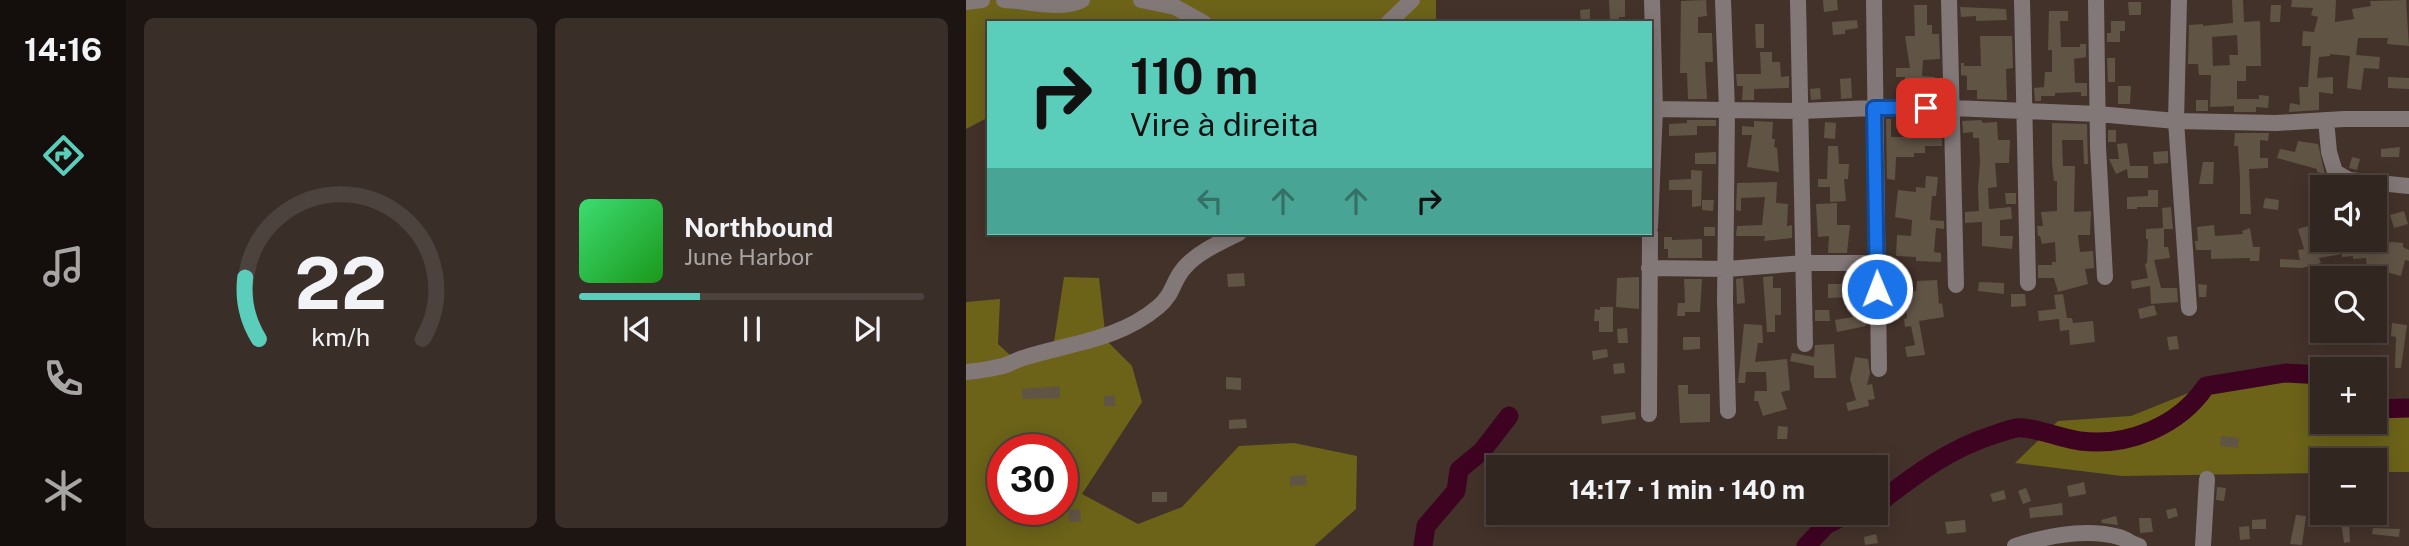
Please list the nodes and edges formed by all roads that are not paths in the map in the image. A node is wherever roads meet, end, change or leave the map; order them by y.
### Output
1 (982, 0) edge
2 (1004, 0) edge
3 (1082, 0) edge
4 (1141, 0) edge
5 (1412, 0) edge
6 (1652, 0) edge
7 (1723, 0) edge
8 (1798, 0) edge
9 (1874, 0) edge
10 (1949, 0) edge
11 (2022, 0) edge
12 (2096, 0) edge
13 (2179, 0) edge
14 (966, 2) edge
15 (1199, 21) edge
16 (1390, 21) edge
17 (1874, 108) junction
18 (1952, 108) junction
19 (1655, 109) junction
20 (1727, 110) junction
21 (1801, 111) junction
22 (2024, 112) junction
23 (2098, 114) junction
24 (2409, 119) edge
25 (2326, 120) junction
26 (2176, 121) junction
27 (1652, 180) edge
28 (2409, 186) edge
29 (1235, 235) edge
30 (1650, 235) edge
31 (1804, 263) junction
32 (1877, 263) junction
33 (1649, 268) junction
34 (1727, 270) junction
35 (2105, 277) dead end
36 (2028, 283) dead end
37 (1956, 285) dead end
38 (2189, 308) dead end
39 (1805, 344) dead end
40 (1879, 369) dead end
41 (966, 372) edge
42 (1728, 411) dead end
43 (1649, 414) dead end
44 (2207, 480) dead end
45 (2032, 543) edge
46 (2015, 546) edge
47 (2139, 546) edge
48 (2203, 546) edge

1 - 14 street
2 - 3 street
4 - 15 street
5 - 16 street
6 - 19 street
7 - 20 street
8 - 21 street
9 - 17 street
10 - 18 street
11 - 22 street
12 - 23 street
13 - 26 street
17 - 18 street
17 - 21 street
17 - 32 street
18 - 22 street
18 - 37 street
19 - 20 street
19 - 27 street
20 - 21 street
20 - 34 street
21 - 31 street
22 - 23 street
22 - 36 street
23 - 26 street
23 - 35 street
24 - 25 street
25 - 26 street
25 - 28 street
26 - 38 street
29 - 41 street
30 - 33 street
31 - 32 street
31 - 34 street
31 - 39 street
32 - 40 street
33 - 34 street
33 - 43 street
34 - 42 street
44 - 48 street
45 - 46 street
45 - 47 street

